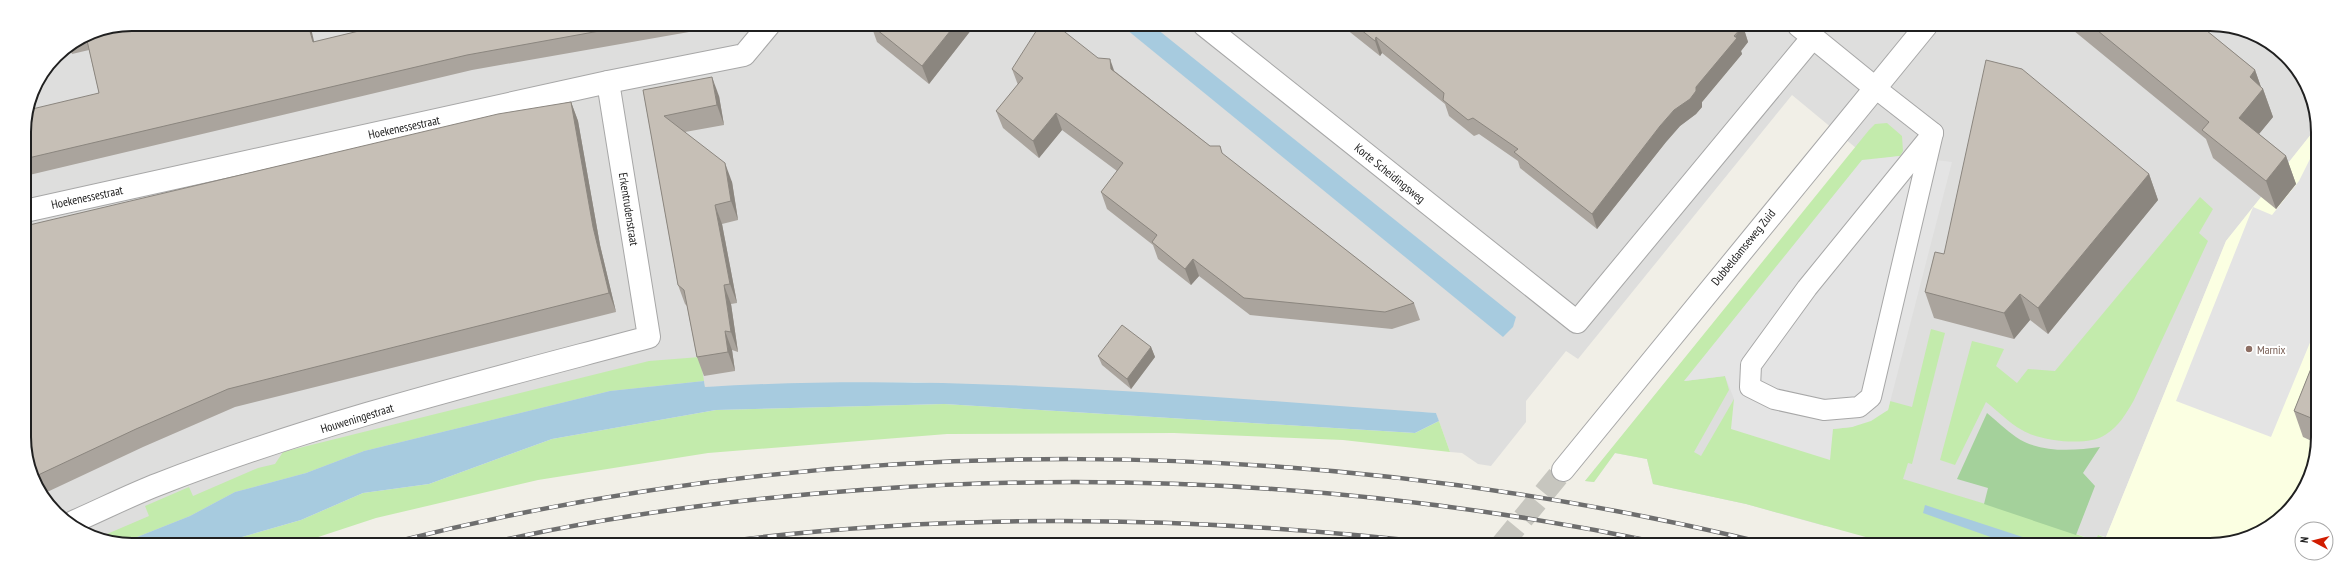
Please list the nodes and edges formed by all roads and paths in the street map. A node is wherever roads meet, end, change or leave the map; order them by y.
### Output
1 (764, 31) edge
2 (1212, 31) edge
3 (1806, 31) edge
4 (1922, 31) edge
5 (608, 82) junction
6 (1874, 87) junction
7 (1933, 133) junction
8 (31, 210) edge
9 (649, 337) joint
10 (1563, 470) tunnel mouth
11 (76, 520) edge

1 - 5 street, Hoekenessestraat
2 - 3 street, Korte Scheidingsweg
3 - 6 street
4 - 6 street, Dubbeldamseweg Zuid
5 - 8 street, Hoekenessestraat
5 - 9 street, Erkentrudenstraat
6 - 7 lane
6 - 10 street, Dubbeldamseweg Zuid
7 - 7 lane
9 - 11 street, Houweningestraat

